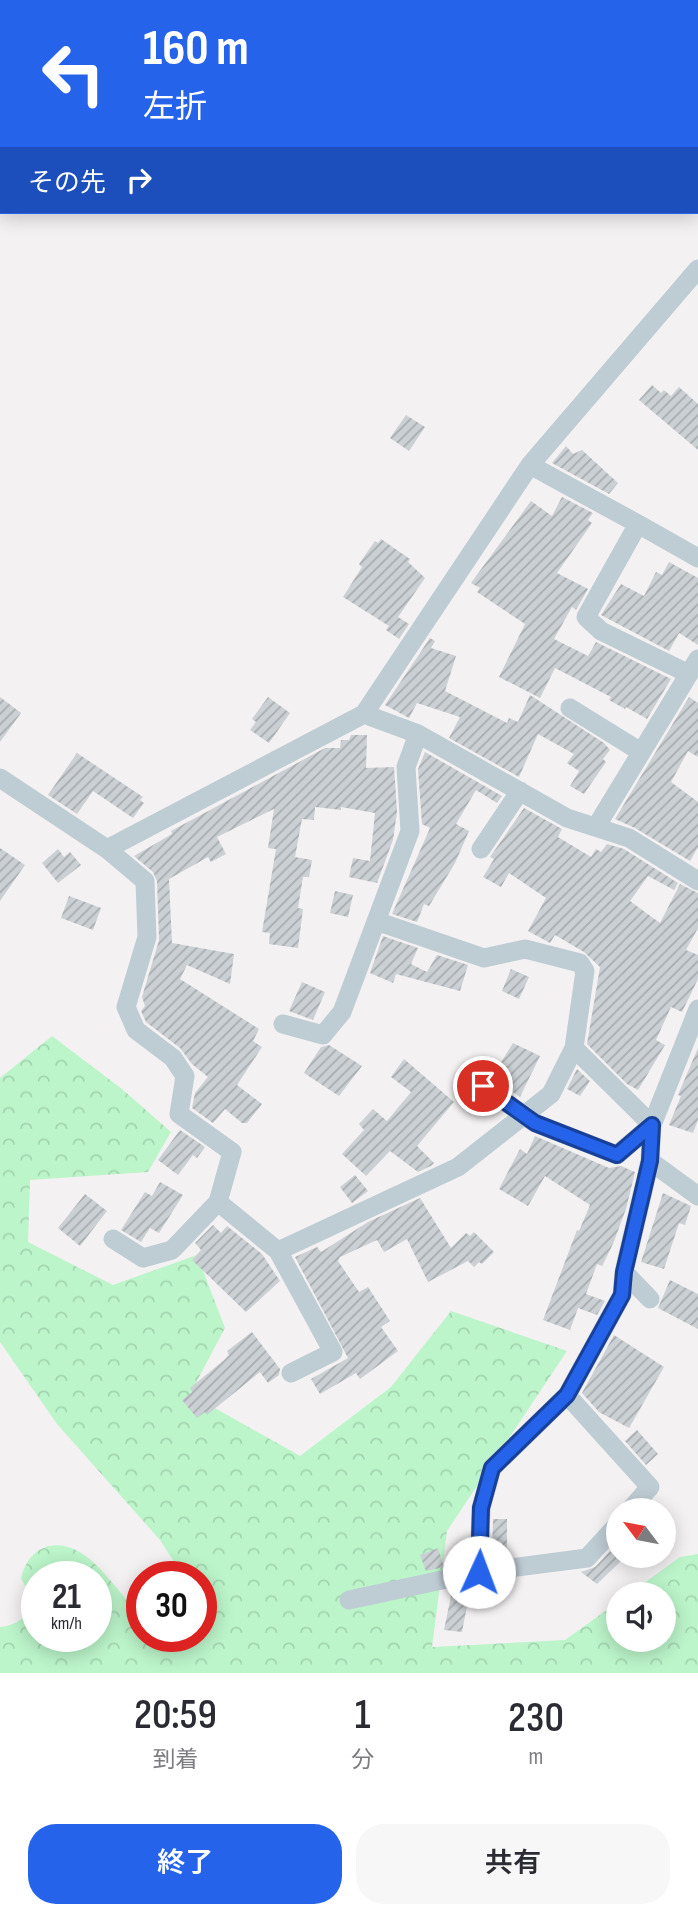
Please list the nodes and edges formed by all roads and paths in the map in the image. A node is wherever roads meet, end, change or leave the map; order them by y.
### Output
1 (698, 269) edge
2 (530, 465) junction
3 (638, 524) junction
4 (698, 558) edge
5 (693, 667) edge
6 (570, 708) dead end
7 (364, 714) junction
8 (418, 734) junction
9 (641, 752) junction
10 (0, 778) edge
11 (520, 791) junction
12 (596, 827) junction
13 (107, 849) junction
14 (481, 849) dead end
15 (698, 881) edge
16 (376, 921) junction
17 (698, 1010) edge
18 (283, 1024) dead end
19 (574, 1048) junction
20 (483, 1086) dead end
21 (523, 1115) junction
22 (652, 1125) junction
23 (650, 1161) junction
24 (698, 1196) edge
25 (218, 1202) junction
26 (113, 1240) dead end
27 (278, 1251) junction
28 (624, 1272) junction
29 (650, 1300) dead end
30 (291, 1373) dead end
31 (567, 1395) junction
32 (641, 1498) edge
33 (606, 1537) edge
34 (479, 1572) junction
35 (349, 1600) dead end

1 - 2 street
2 - 3 street
2 - 7 street
3 - 4 street
3 - 5 street
5 - 9 street
6 - 9 street
7 - 8 street
7 - 13 street
8 - 11 street
8 - 16 street
9 - 12 street
10 - 13 street
11 - 12 street
11 - 14 street
12 - 15 street
13 - 25 street
16 - 18 street
16 - 19 street
17 - 22 street
19 - 21 street
19 - 22 street
20 - 21 street
21 - 22 street
21 - 27 street
22 - 23 street
23 - 24 street
23 - 28 street
25 - 26 street
25 - 27 street
27 - 30 street
28 - 29 street
28 - 31 street
31 - 32 street
31 - 34 street
33 - 34 street
34 - 35 street

